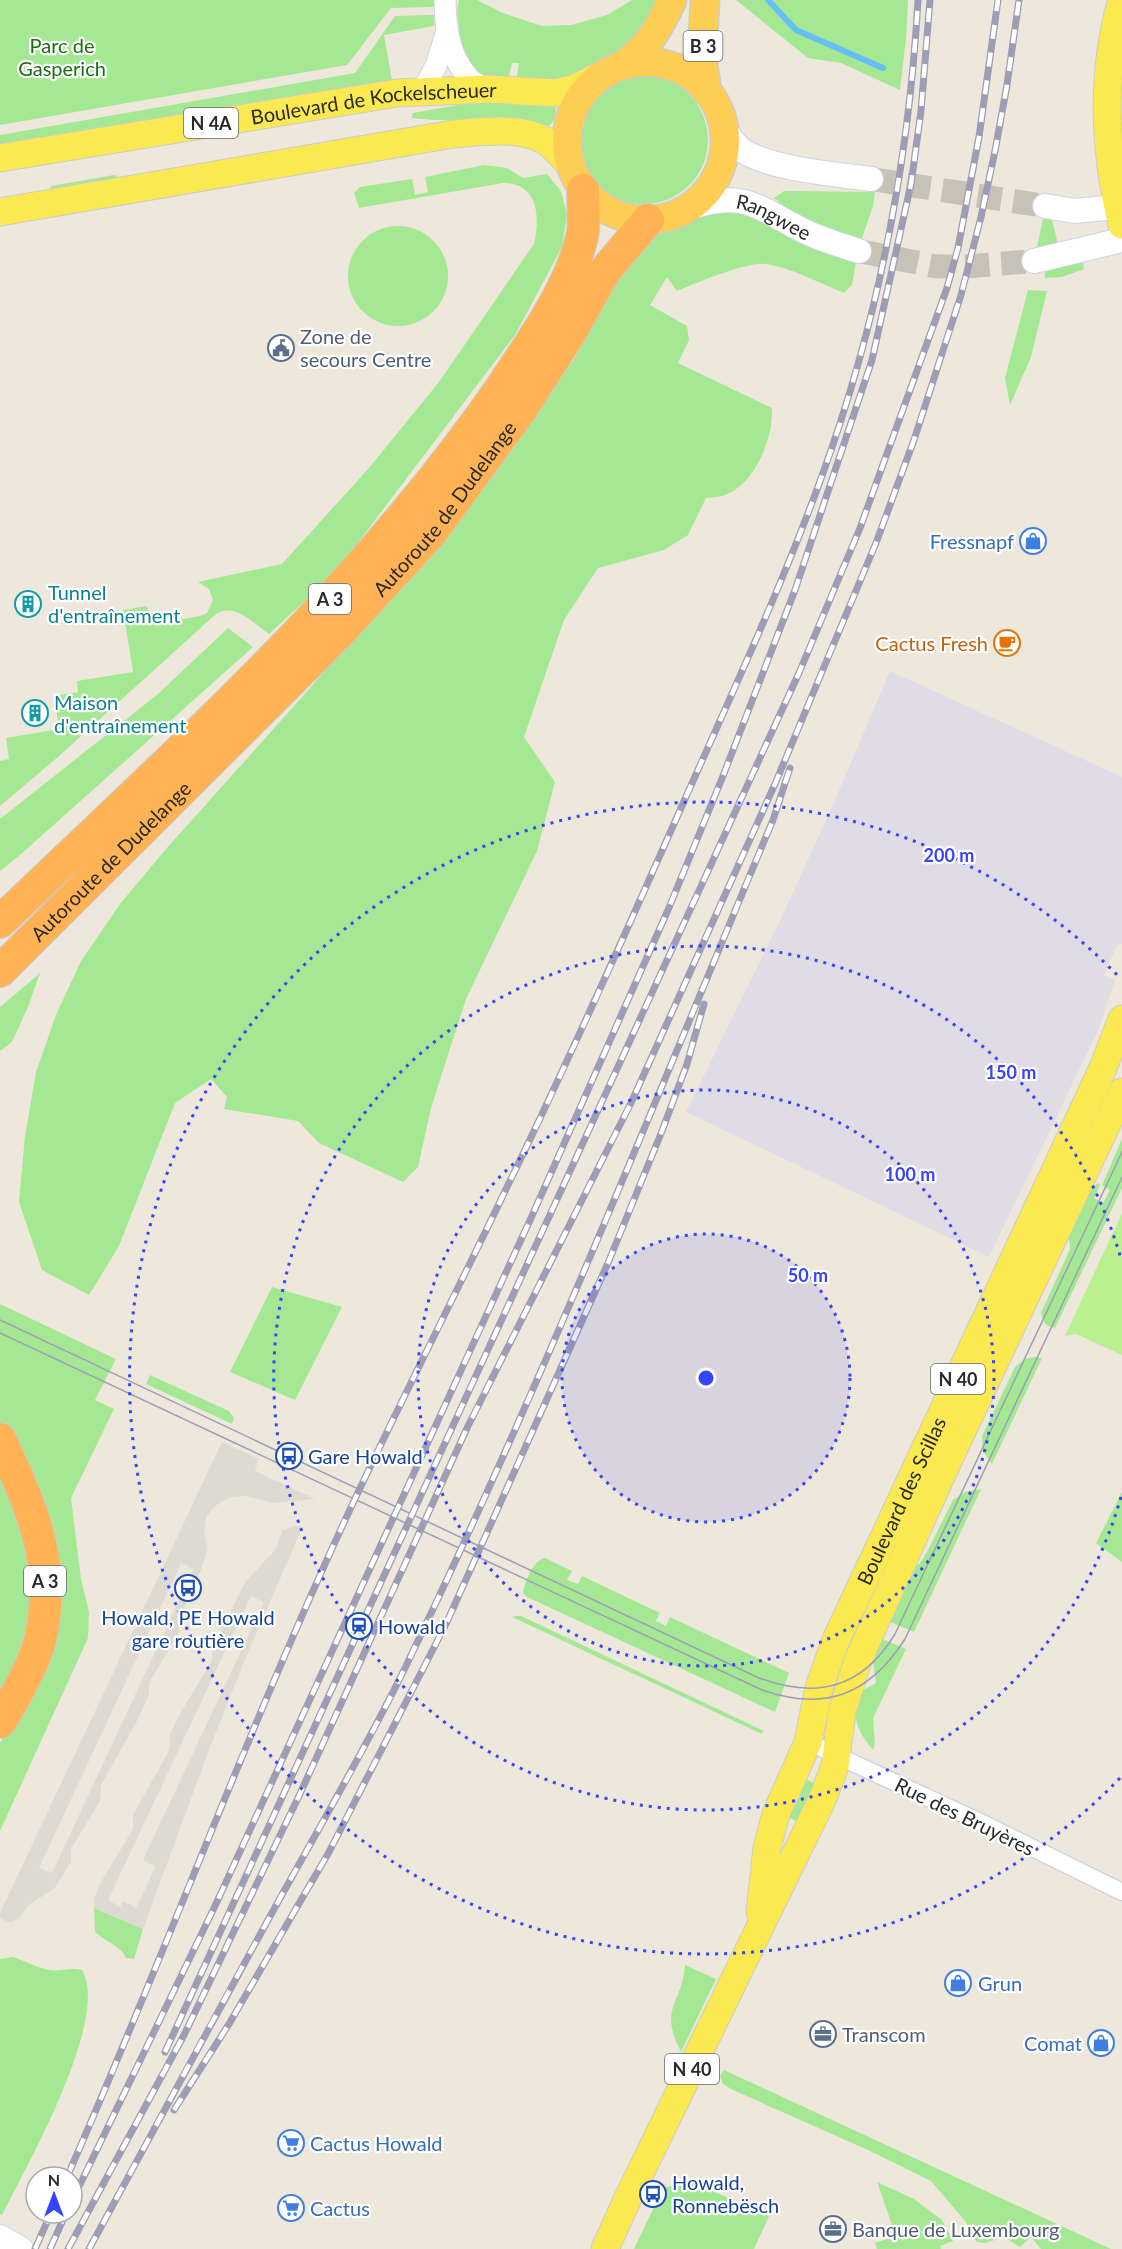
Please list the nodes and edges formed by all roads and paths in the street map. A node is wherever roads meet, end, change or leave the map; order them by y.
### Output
1 (445, 0) edge
2 (672, 0) edge
3 (705, 0) edge
4 (1122, 0) edge
5 (447, 31) junction
6 (612, 70) junction
7 (488, 89) junction
8 (422, 91) junction
9 (707, 92) junction
10 (724, 130) junction
11 (0, 158) edge
12 (576, 176) junction
13 (871, 179) tunnel mouth
14 (1045, 206) tunnel mouth
15 (688, 208) junction
16 (0, 212) edge
17 (1120, 216) edge
18 (648, 220) junction
19 (1122, 240) edge
20 (859, 252) tunnel mouth
21 (1034, 261) tunnel mouth
22 (0, 922) edge
23 (0, 971) edge
24 (1122, 1019) edge
25 (1122, 1092) edge
26 (0, 1439) edge
27 (0, 1722) edge
28 (808, 1742) junction
29 (837, 1756) junction
30 (1122, 1892) edge
31 (758, 1931) junction
32 (0, 2237) edge
33 (21, 2249) edge
34 (605, 2249) edge

1 - 5 street
2 - 6 highway, B 3
3 - 9 highway, B 3
4 - 17 main road
5 - 7 street
5 - 8 street
6 - 7 main road, Boulevard de Kockelscheuer / N 4A
6 - 9 highway
6 - 12 highway
7 - 8 main road, Boulevard de Kockelscheuer / N 4A
8 - 11 main road, Boulevard de Kockelscheuer / N 4A
9 - 10 highway
10 - 13 main road
10 - 15 highway
12 - 16 main road, Boulevard de Kockelscheuer
12 - 18 highway
12 - 22 highway, Autoroute de Dudelange / A 3
14 - 17 main road
15 - 18 highway
15 - 20 main road, Rangwee
18 - 23 highway, Autoroute de Dudelange / A 3
19 - 21 main road
24 - 28 main road, Boulevard des Scillas / N 40
25 - 29 main road, Boulevard des Scillas / N 40
26 - 27 highway, A 3
28 - 29 street, Rue des Bruyères
28 - 31 main road, Boulevard des Scillas / N 40
29 - 30 street, Rue des Bruyères
29 - 31 main road, Boulevard des Scillas / N 40
31 - 34 main road, Boulevard des Scillas / N 40
32 - 33 main road

